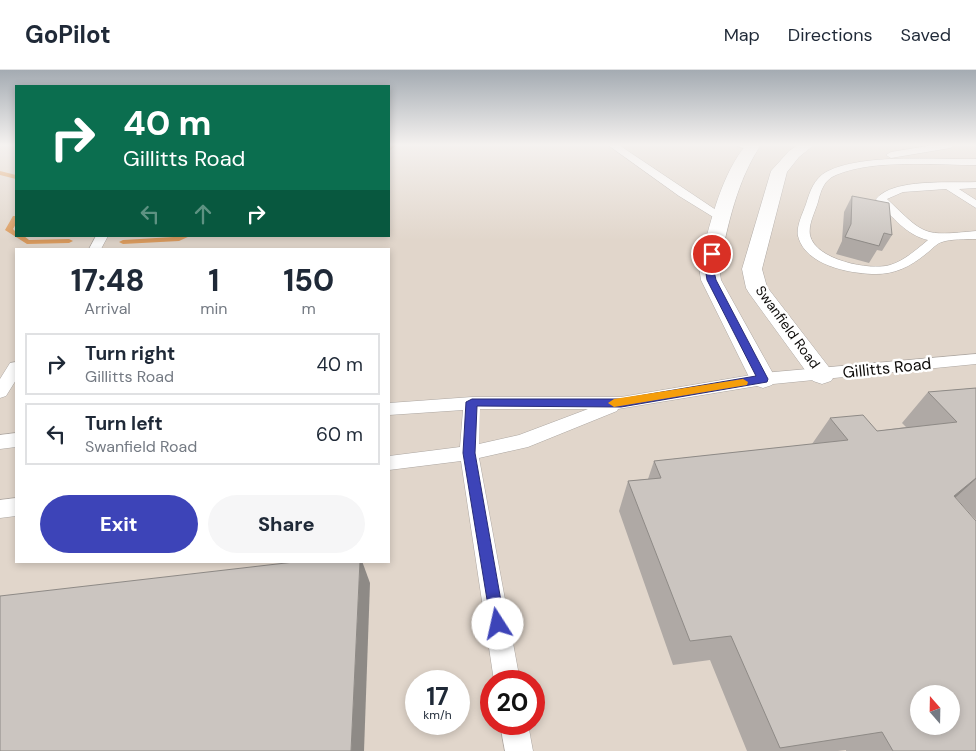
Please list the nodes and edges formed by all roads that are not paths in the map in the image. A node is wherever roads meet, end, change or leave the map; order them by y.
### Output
1 (658, 177) edge
2 (751, 177) edge
3 (771, 177) edge
4 (825, 177) edge
5 (976, 185) edge
6 (948, 186) junction
7 (752, 191) junction
8 (976, 204) edge
9 (722, 218) junction
10 (976, 235) edge
11 (939, 238) junction
12 (976, 359) edge
13 (15, 370) edge
14 (822, 375) junction
15 (763, 379) junction
16 (0, 392) edge
17 (472, 402) junction
18 (621, 403) junction
19 (390, 409) edge
20 (15, 440) edge
21 (0, 442) edge
22 (469, 453) junction
23 (390, 462) edge
24 (15, 507) edge
25 (0, 509) edge
26 (505, 670) edge
27 (516, 735) edge
28 (519, 751) edge

1 - 9 lane
2 - 7 street, Swanfield Road
3 - 7 street, Swanfield Road
4 - 11 lane
5 - 6 lane
6 - 8 lane
6 - 11 lane
7 - 9 street, Swanfield Road
7 - 14 street, Swanfield Road
9 - 15 street, Swanfield Road
10 - 11 lane
12 - 14 lane, Gillitts Road
13 - 16 lane
14 - 15 lane, Gillitts Road
15 - 18 lane, Gillitts Road
17 - 18 lane, Gillitts Road
17 - 19 lane, Gillitts Road
17 - 22 lane
18 - 22 lane, Gillitts Road
20 - 21 lane
22 - 23 lane, Gillitts Road
22 - 26 lane
24 - 25 lane
27 - 28 lane

